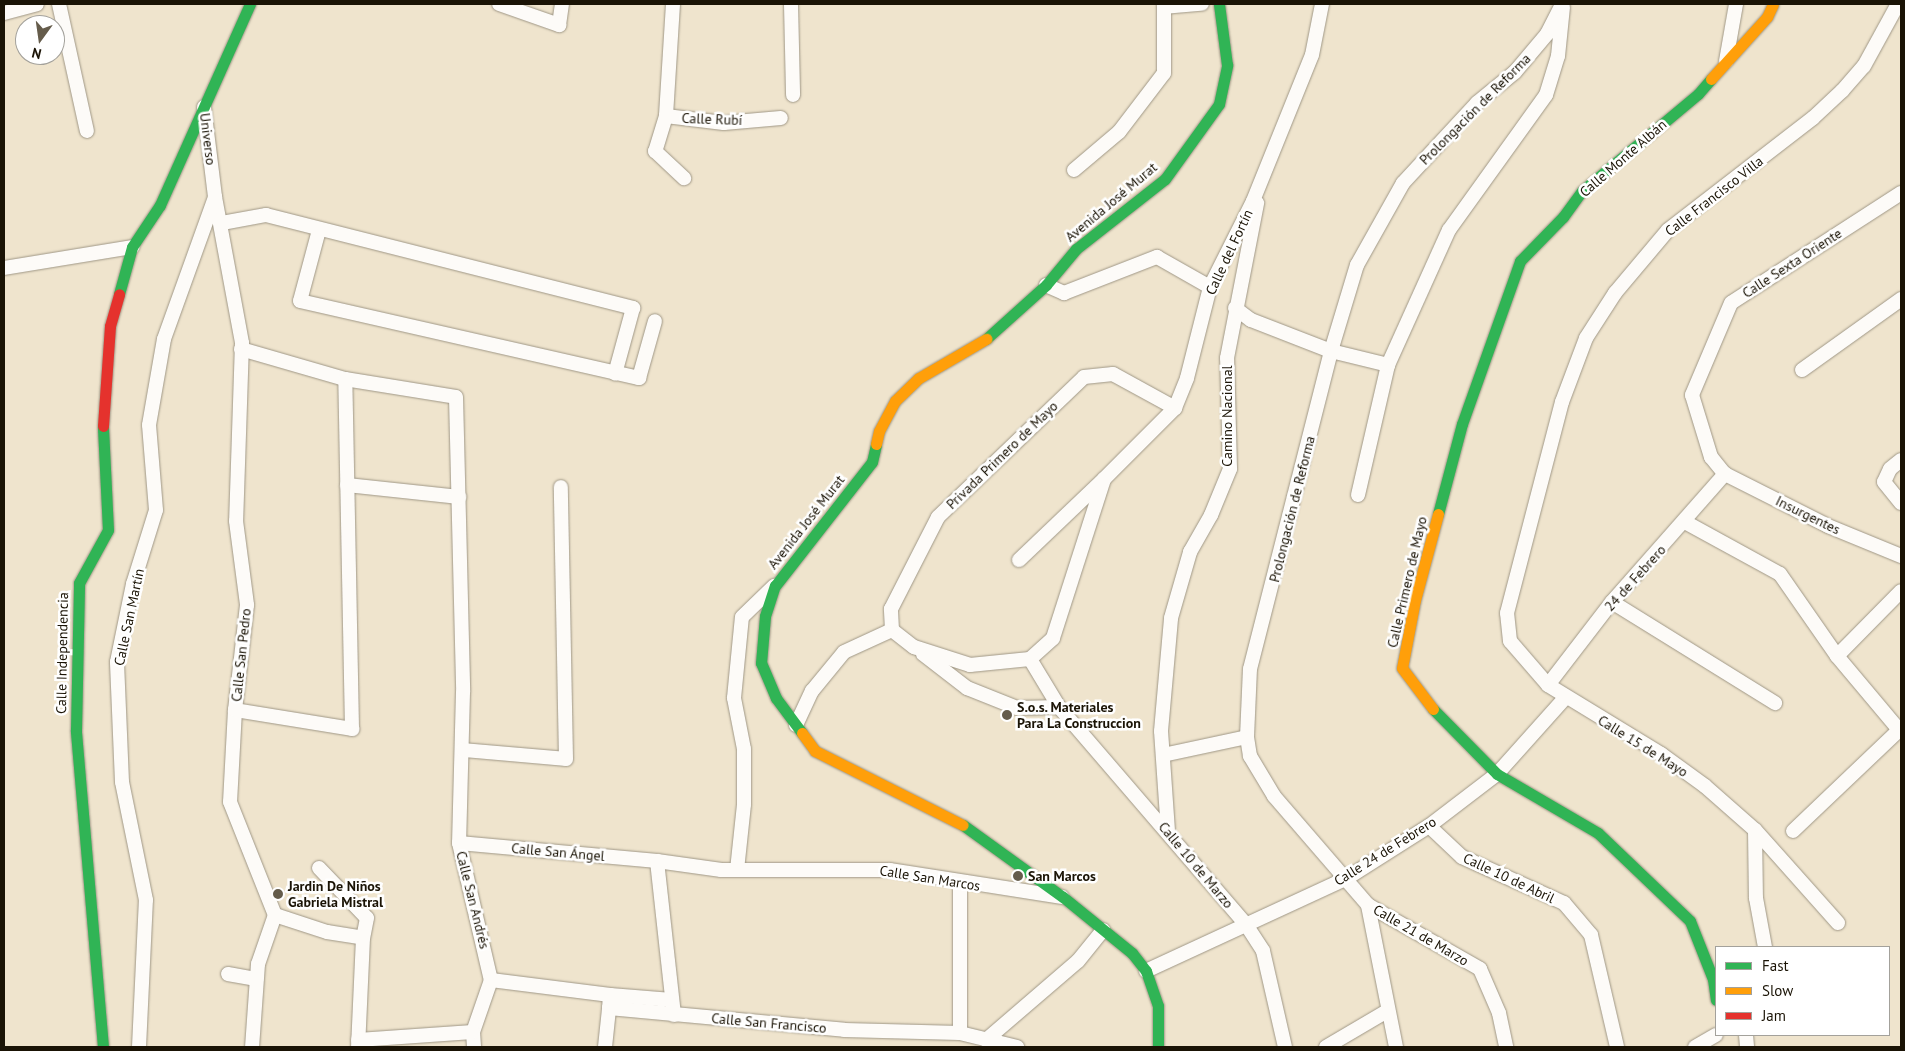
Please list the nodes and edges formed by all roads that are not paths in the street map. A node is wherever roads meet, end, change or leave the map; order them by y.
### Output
1 (37, 4) edge
2 (60, 4) edge
3 (250, 4) edge
4 (499, 4) edge
5 (562, 4) edge
6 (673, 4) edge
7 (791, 4) edge
8 (1202, 4) edge
9 (1219, 4) edge
10 (1322, 4) edge
11 (1563, 4) edge
12 (1736, 4) edge
13 (1773, 4) edge
14 (1898, 4) edge
15 (1164, 5) edge
16 (4, 13) edge
17 (1726, 61) junction
18 (793, 95) dead end
19 (204, 105) junction
20 (666, 116) junction
21 (781, 118) dead end
22 (87, 131) dead end
23 (1074, 170) dead end
24 (1264, 173) junction
25 (684, 178) dead end
26 (1901, 193) edge
27 (215, 197) junction
28 (222, 223) junction
29 (319, 230) junction
30 (132, 247) junction
31 (4, 268) edge
32 (1046, 285) junction
33 (1210, 287) junction
34 (1901, 299) edge
35 (1235, 308) junction
36 (656, 321) dead end
37 (241, 349) junction
38 (1331, 351) junction
39 (1388, 365) junction
40 (1802, 370) dead end
41 (615, 374) junction
42 (345, 379) junction
43 (1175, 408) junction
44 (1462, 424) joint
45 (1901, 460) edge
46 (1722, 470) junction
47 (1104, 480) junction
48 (347, 485) junction
49 (561, 487) dead end
50 (1358, 495) dead end
51 (459, 497) junction
52 (1901, 503) edge
53 (1685, 522) junction
54 (1901, 556) edge
55 (1019, 560) dead end
56 (775, 586) junction
57 (1901, 591) edge
58 (1612, 602) junction
59 (1506, 613) joint
60 (892, 630) junction
61 (914, 647) junction
62 (1837, 656) junction
63 (1030, 659) junction
64 (1548, 685) junction
65 (1565, 698) junction
66 (1775, 703) dead end
67 (1059, 707) junction
68 (235, 710) junction
69 (796, 725) junction
70 (1900, 729) edge
71 (1247, 737) junction
72 (463, 750) junction
73 (1163, 755) junction
74 (1497, 774) junction
75 (1429, 826) junction
76 (1756, 830) junction
77 (1168, 831) junction
78 (1792, 831) dead end
79 (459, 843) junction
80 (657, 860) junction
81 (319, 868) dead end
82 (737, 870) junction
83 (1346, 878) junction
84 (960, 883) junction
85 (1063, 897) junction
86 (1368, 905) junction
87 (276, 915) junction
88 (1245, 923) junction
89 (1838, 923) dead end
90 (1103, 930) junction
91 (363, 938) junction
92 (1767, 946) edge
93 (1146, 971) junction
94 (228, 974) dead end
95 (257, 979) junction
96 (491, 980) junction
97 (1715, 990) edge
98 (672, 1000) junction
99 (609, 1001) junction
100 (1387, 1011) junction
101 (674, 1015) junction
102 (473, 1032) junction
103 (960, 1034) junction
104 (1715, 1036) edge
105 (986, 1040) junction
106 (358, 1044) edge
107 (103, 1047) edge
108 (139, 1047) edge
109 (252, 1047) edge
110 (474, 1047) edge
111 (604, 1047) edge
112 (1017, 1047) edge
113 (1158, 1047) edge
114 (1285, 1047) edge
115 (1326, 1047) edge
116 (1396, 1047) edge
117 (1506, 1047) edge
118 (1617, 1047) edge
119 (1695, 1047) edge

1 - 16 street
2 - 22 street
3 - 19 street, Universo
4 - 5 street
6 - 20 street, Calle Rubí
7 - 18 street
8 - 15 street
9 - 32 street, Avenida José Murat
10 - 24 street, Calle del Fortín
11 - 38 street, Prolongación de Reforma
11 - 39 street
12 - 17 street
13 - 17 street
14 - 59 street, Calle Francisco Villa
15 - 23 street
17 - 44 street, Calle Monte Albán
19 - 27 street, Universo
19 - 30 street, Calle Independencia
20 - 21 street, Calle Rubí
20 - 25 street
24 - 33 street, Calle del Fortín
24 - 35 street, Camino Nacional
26 - 46 street, Calle Sexta Oriente
27 - 28 street, Universo
27 - 108 street, Calle San Martín
28 - 29 street
28 - 37 street, Calle San Pedro
29 - 41 street
29 - 41 street
30 - 31 street
30 - 107 street, Calle Independencia
32 - 33 street
32 - 56 street, Avenida José Murat
33 - 43 street, Calle del Fortín
34 - 40 street
35 - 38 street
35 - 73 street, Camino Nacional
36 - 41 street
37 - 42 street
37 - 68 street, Calle San Pedro
38 - 39 street
38 - 71 street, Prolongación de Reforma
39 - 50 street
42 - 48 street
42 - 51 street, Calle San Andrés
43 - 47 street, Calle del Fortín
43 - 60 street, Privada Primero de Mayo
44 - 74 street, Calle Primero de Mayo
45 - 52 street
46 - 53 street, 24 de Febrero
46 - 54 street, Insurgentes
47 - 55 street, Calle del Fortín
47 - 63 street, Calle del Fortín
48 - 51 street
48 - 68 street
49 - 72 street
51 - 72 street, Calle San Andrés
53 - 58 street, 24 de Febrero
53 - 62 street
56 - 69 street, Avenida José Murat
56 - 82 street
57 - 62 street
58 - 64 street, 24 de Febrero
58 - 66 street
59 - 64 street, Calle 15 de Mayo
60 - 61 street
60 - 69 street
61 - 63 street
61 - 67 street
62 - 70 street
63 - 67 street, Calle 10 de Marzo
64 - 65 street, Calle 15 de Mayo
65 - 74 street, Calle 24 de Febrero
65 - 76 street, Calle 15 de Mayo
67 - 77 street, Calle 10 de Marzo
68 - 87 street, Calle San Pedro
69 - 85 street, Avenida José Murat
70 - 78 street
71 - 73 street
71 - 83 street, Prolongación de Reforma
72 - 79 street, Calle San Andrés
73 - 77 street, Camino Nacional
74 - 75 street, Calle 24 de Febrero
74 - 97 street, Calle Primero de Mayo
75 - 83 street, Calle 24 de Febrero
75 - 118 street, Calle 10 de Abril
76 - 89 street, Calle 15 de Mayo
76 - 92 street
77 - 88 street, Calle 10 de Marzo
79 - 80 street, Calle San Ángel
79 - 96 street, Calle San Andrés
80 - 82 street, Calle San Marcos
80 - 98 street
81 - 91 street
82 - 84 street, Calle San Marcos
83 - 86 street, Prolongación de Reforma
83 - 88 street, Calle 24 de Febrero
84 - 85 street, Calle San Marcos
84 - 103 street
85 - 90 street, Avenida José Murat
86 - 100 street, Prolongación de Reforma
86 - 117 street, Calle 21 de Marzo
87 - 91 street
87 - 95 street
88 - 93 street, Calle 24 de Febrero
88 - 114 street, Calle 10 de Marzo
90 - 93 street, Avenida José Murat
90 - 105 street
91 - 106 street
93 - 113 street, Avenida José Murat
94 - 95 street
95 - 109 street
96 - 99 street
96 - 102 street
98 - 99 street
98 - 101 street
99 - 101 street, Calle San Francisco
99 - 111 street
100 - 115 street
100 - 116 street, Prolongación de Reforma
101 - 103 street, Calle San Francisco
102 - 106 street
102 - 110 street
103 - 105 street, Calle San Francisco
104 - 119 street
105 - 112 street, Calle San Francisco

